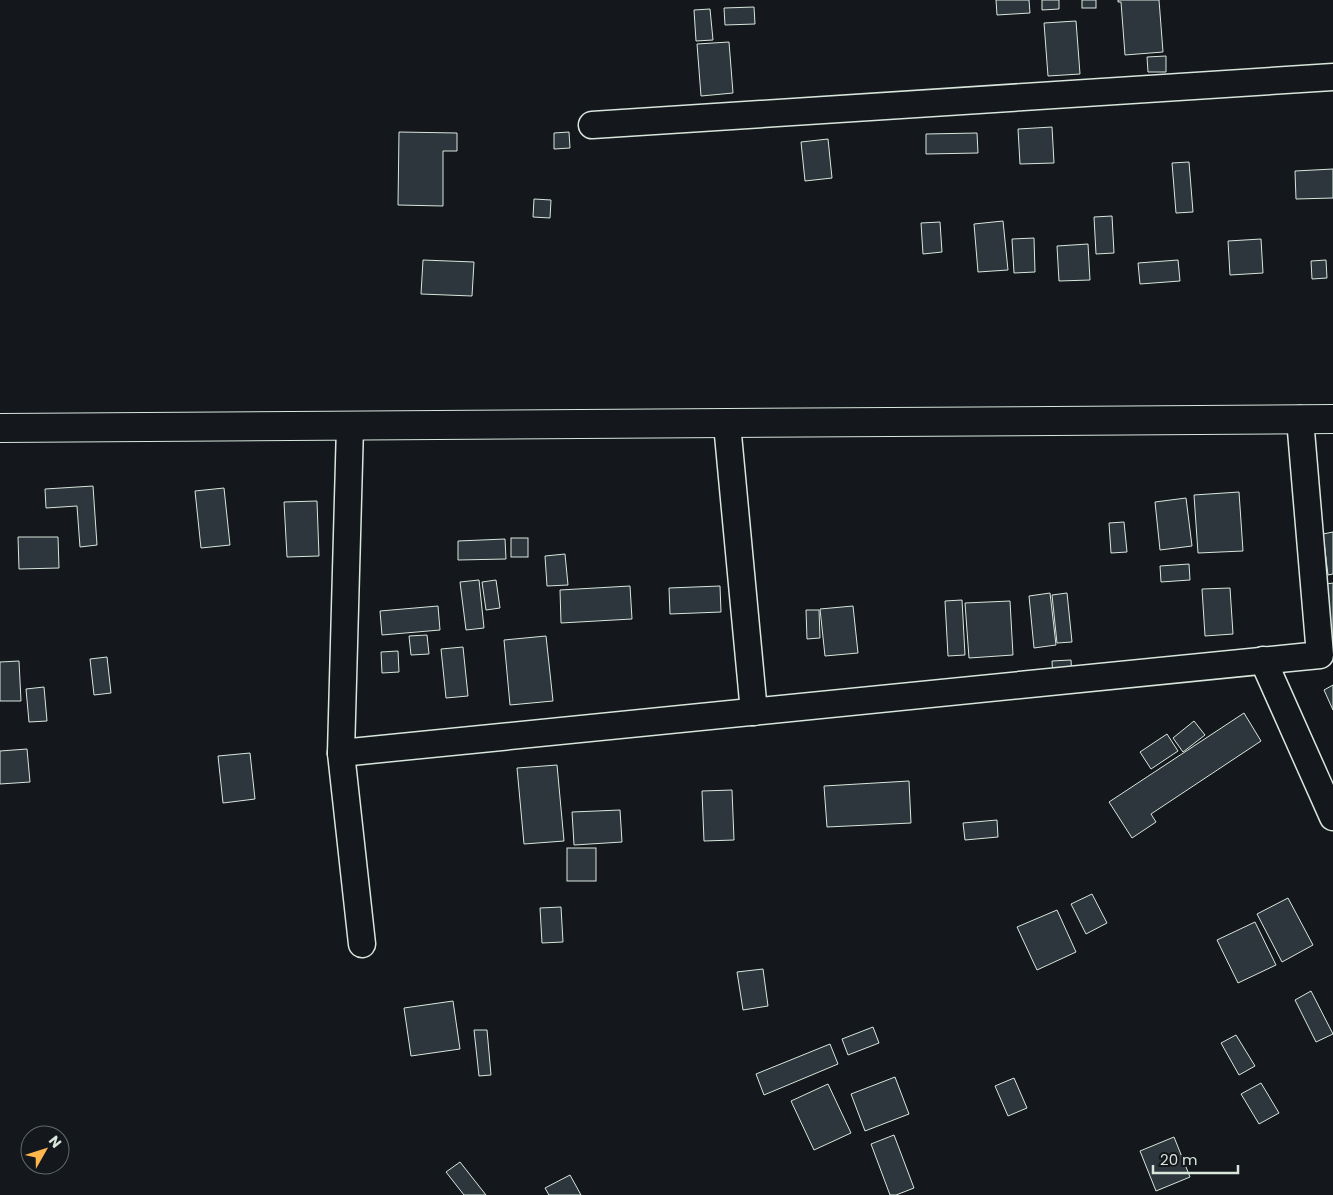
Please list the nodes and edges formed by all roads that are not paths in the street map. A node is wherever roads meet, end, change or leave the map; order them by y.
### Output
1 (1333, 77) edge
2 (592, 124) dead end
3 (1300, 419) junction
4 (1333, 419) edge
5 (727, 424) junction
6 (350, 426) junction
7 (0, 428) edge
8 (1263, 660) junction
9 (754, 712) junction
10 (341, 753) junction
11 (1333, 817) edge
12 (362, 944) dead end

1 - 2 street
3 - 4 street
3 - 5 street
3 - 8 street
5 - 6 street
5 - 9 street
6 - 7 street
6 - 10 street
8 - 9 street
8 - 11 street
9 - 10 street
10 - 12 street

